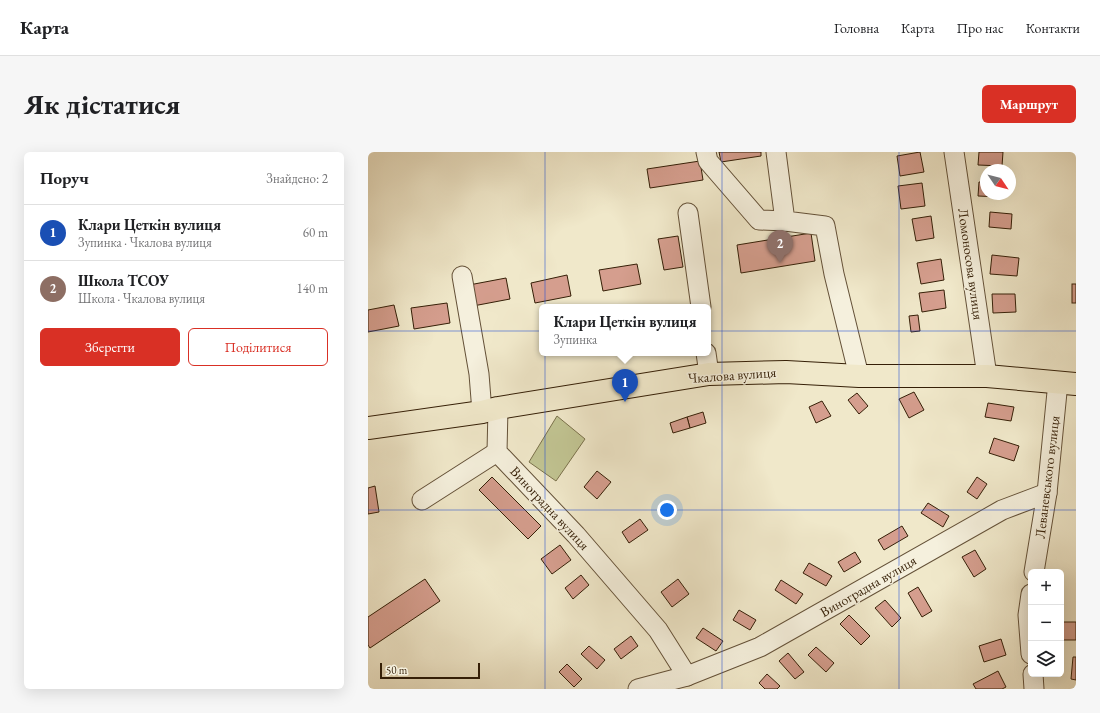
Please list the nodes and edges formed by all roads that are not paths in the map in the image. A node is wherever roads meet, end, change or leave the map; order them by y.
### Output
1 (706, 152) edge
2 (776, 152) edge
3 (954, 152) edge
4 (688, 213) dead end
5 (785, 221) junction
6 (462, 276) dead end
7 (700, 304) edge
8 (706, 356) edge
9 (709, 374) junction
10 (859, 376) junction
11 (987, 376) junction
12 (1067, 383) edge
13 (490, 410) junction
14 (368, 428) edge
15 (497, 452) junction
16 (1047, 493) junction
17 (422, 500) dead end
18 (1034, 569) edge
19 (1029, 605) edge
20 (1030, 641) edge
21 (687, 676) junction
22 (1033, 677) edge
23 (638, 689) edge
24 (1034, 689) edge

1 - 5 street
2 - 5 street
3 - 11 street, Ломоносова вулиця
4 - 7 street
5 - 10 street
6 - 13 street
8 - 9 street
9 - 10 main road, Чкалова вулиця
9 - 13 main road, Чкалова вулиця
10 - 11 main road, Чкалова вулиця
11 - 12 main road, Чкалова вулиця
12 - 16 street, Леваневського вулиця
13 - 14 main road, Чкалова вулиця
13 - 15 street
15 - 17 street
15 - 21 street, Виноградна вулиця
16 - 18 street, Леваневського вулиця
16 - 21 street, Виноградна вулиця
19 - 20 street
21 - 23 street, Виноградна вулиця
22 - 24 street

